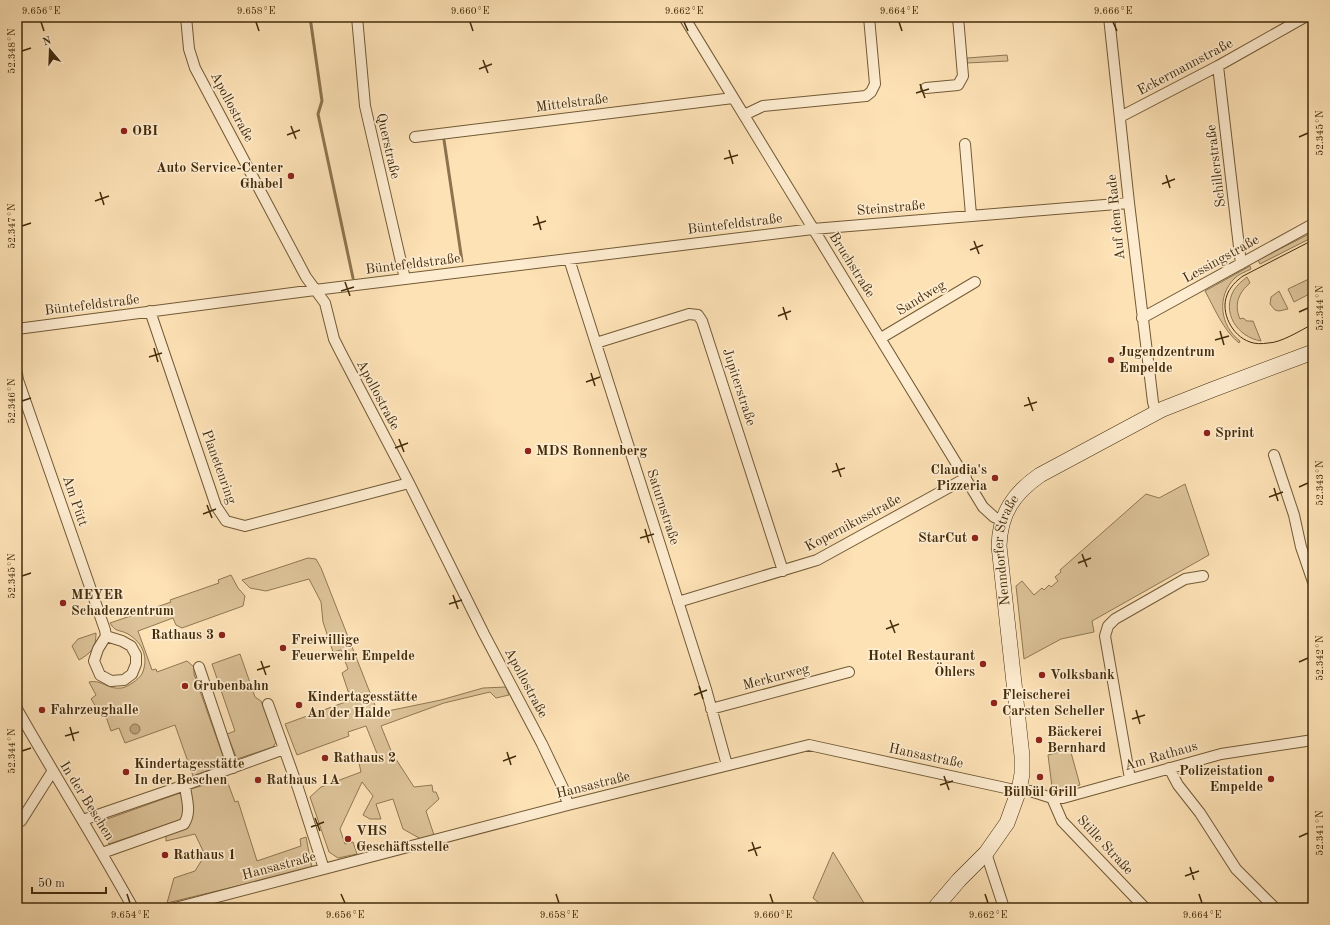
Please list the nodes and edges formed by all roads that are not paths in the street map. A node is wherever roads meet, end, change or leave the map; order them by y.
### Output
1 (186, 17) edge
2 (357, 17) edge
3 (684, 17) edge
4 (869, 17) edge
5 (958, 17) edge
6 (1109, 17) edge
7 (1305, 17) edge
8 (1312, 17) edge
9 (1313, 20) edge
10 (1218, 66) junction
11 (926, 88) dead end
12 (733, 98) junction
13 (744, 115) junction
14 (1120, 117) junction
15 (415, 137) dead end
16 (965, 144) dead end
17 (1129, 203) junction
18 (971, 215) junction
19 (1313, 224) edge
20 (813, 229) junction
21 (569, 259) junction
22 (1241, 264) junction
23 (405, 278) junction
24 (975, 282) dead end
25 (315, 290) junction
26 (150, 311) junction
27 (1142, 318) junction
28 (17, 329) edge
29 (881, 338) junction
30 (596, 343) junction
31 (1313, 352) edge
32 (17, 374) edge
33 (1156, 413) junction
34 (1274, 455) dead end
35 (966, 478) junction
36 (409, 483) junction
37 (1003, 521) junction
38 (783, 571) junction
39 (1203, 576) dead end
40 (1313, 582) edge
41 (678, 602) junction
42 (106, 636) junction
43 (198, 667) dead end
44 (849, 672) dead end
45 (268, 704) dead end
46 (711, 709) junction
47 (17, 710) edge
48 (1313, 740) edge
49 (284, 749) junction
50 (727, 765) junction
51 (233, 768) junction
52 (1169, 768) junction
53 (52, 772) junction
54 (1130, 779) junction
55 (185, 785) junction
56 (1019, 790) junction
57 (1052, 798) junction
58 (568, 805) junction
59 (83, 820) junction
60 (17, 823) edge
61 (102, 853) junction
62 (986, 853) junction
63 (324, 869) junction
64 (133, 908) edge
65 (175, 908) edge
66 (935, 908) edge
67 (1004, 908) edge
68 (1145, 908) edge
69 (1275, 908) edge

1 - 25 street, Apollostraße
2 - 23 street, Querstraße
3 - 12 street, Bruchstraße
4 - 13 street
5 - 11 street
6 - 14 street, Auf dem Rade
7 - 10 street, Eckermannstraße
8 - 9 street
10 - 14 street, Eckermannstraße
10 - 22 street, Schillerstraße
12 - 13 street, Bruchstraße
12 - 15 street, Mittelstraße
13 - 20 street, Bruchstraße
14 - 17 street, Auf dem Rade
16 - 18 street
17 - 18 street, Steinstraße
17 - 27 street, Auf dem Rade
18 - 20 street, Steinstraße
19 - 22 street, Lessingstraße
20 - 21 street, Büntefeldstraße
20 - 29 street, Bruchstraße
21 - 23 street, Büntefeldstraße
21 - 30 street, Saturnstraße
22 - 27 street, Lessingstraße
23 - 25 street, Büntefeldstraße
24 - 29 street, Sandweg
25 - 26 street, Büntefeldstraße
25 - 36 street, Apollostraße
26 - 28 street, Büntefeldstraße
26 - 36 street, Planetenring
27 - 33 street, Auf dem Rade
29 - 35 street, Bruchstraße
30 - 38 street, Jupiterstraße
30 - 41 street, Saturnstraße
31 - 33 street, Nenndorfer Straße
32 - 42 street, Am Pütt
33 - 37 street, Nenndorfer Straße
34 - 40 street
35 - 37 street, Bruchstraße
35 - 38 street, Kopernikusstraße
36 - 58 street, Apollostraße
37 - 56 street, Nenndorfer Straße
38 - 41 street, Kopernikusstraße
39 - 54 street
41 - 46 street, Saturnstraße
42 - 42 street
43 - 51 street
44 - 46 street, Merkurweg
45 - 49 street
46 - 50 street, Saturnstraße
47 - 53 street, In der Beschen
48 - 52 street, Am Rathaus
49 - 51 street
49 - 63 street
50 - 56 street, Hansastraße
50 - 58 street, Hansastraße
51 - 55 street
52 - 54 street, Am Rathaus
52 - 69 street
53 - 59 street, In der Beschen
53 - 60 street
54 - 57 street, Am Rathaus
55 - 59 street
55 - 61 street
56 - 57 street, Am Rathaus
56 - 62 street, Nenndorfer Straße
57 - 68 street, Stille Straße
58 - 63 street, Hansastraße
59 - 61 street, In der Beschen
61 - 64 street, In der Beschen
62 - 66 street, Nenndorfer Straße
62 - 67 street
63 - 65 street, Hansastraße

